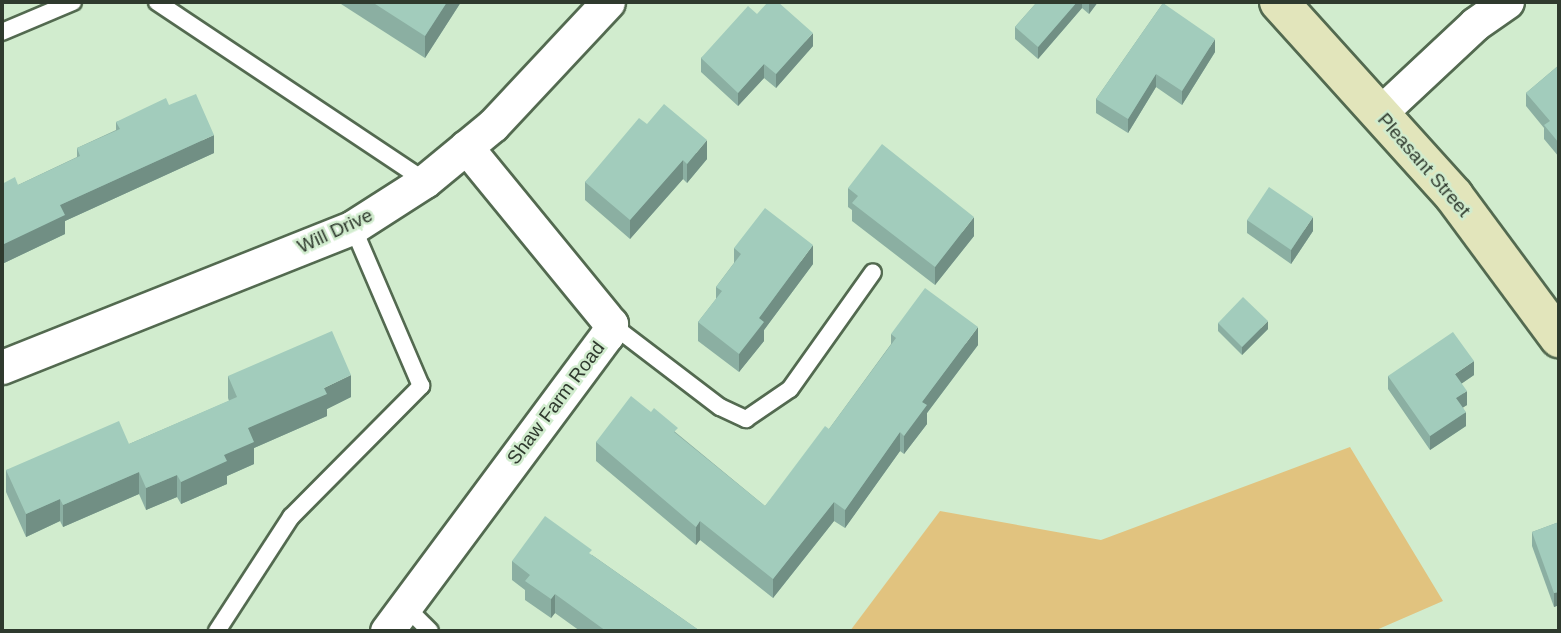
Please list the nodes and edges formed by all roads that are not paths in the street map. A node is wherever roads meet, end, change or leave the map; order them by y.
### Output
1 (73, 2) edge
2 (157, 2) edge
3 (608, 2) edge
4 (1279, 2) edge
5 (1507, 2) edge
6 (2, 32) edge
7 (1380, 113) junction
8 (466, 147) junction
9 (425, 181) junction
10 (353, 227) junction
11 (873, 272) dead end
12 (611, 324) junction
13 (1559, 338) edge
14 (2, 367) edge
15 (396, 619) edge
16 (217, 631) edge
17 (430, 631) edge

1 - 6 lane
2 - 9 lane
3 - 8 street, Will Drive
4 - 7 main road, Pleasant Street
5 - 7 street
7 - 13 main road, Pleasant Street
8 - 9 street, Will Drive
8 - 12 street, Shaw Farm Road
9 - 10 street, Will Drive
10 - 14 street, Will Drive
10 - 16 lane
11 - 12 lane
12 - 15 street, Shaw Farm Road
15 - 17 lane

